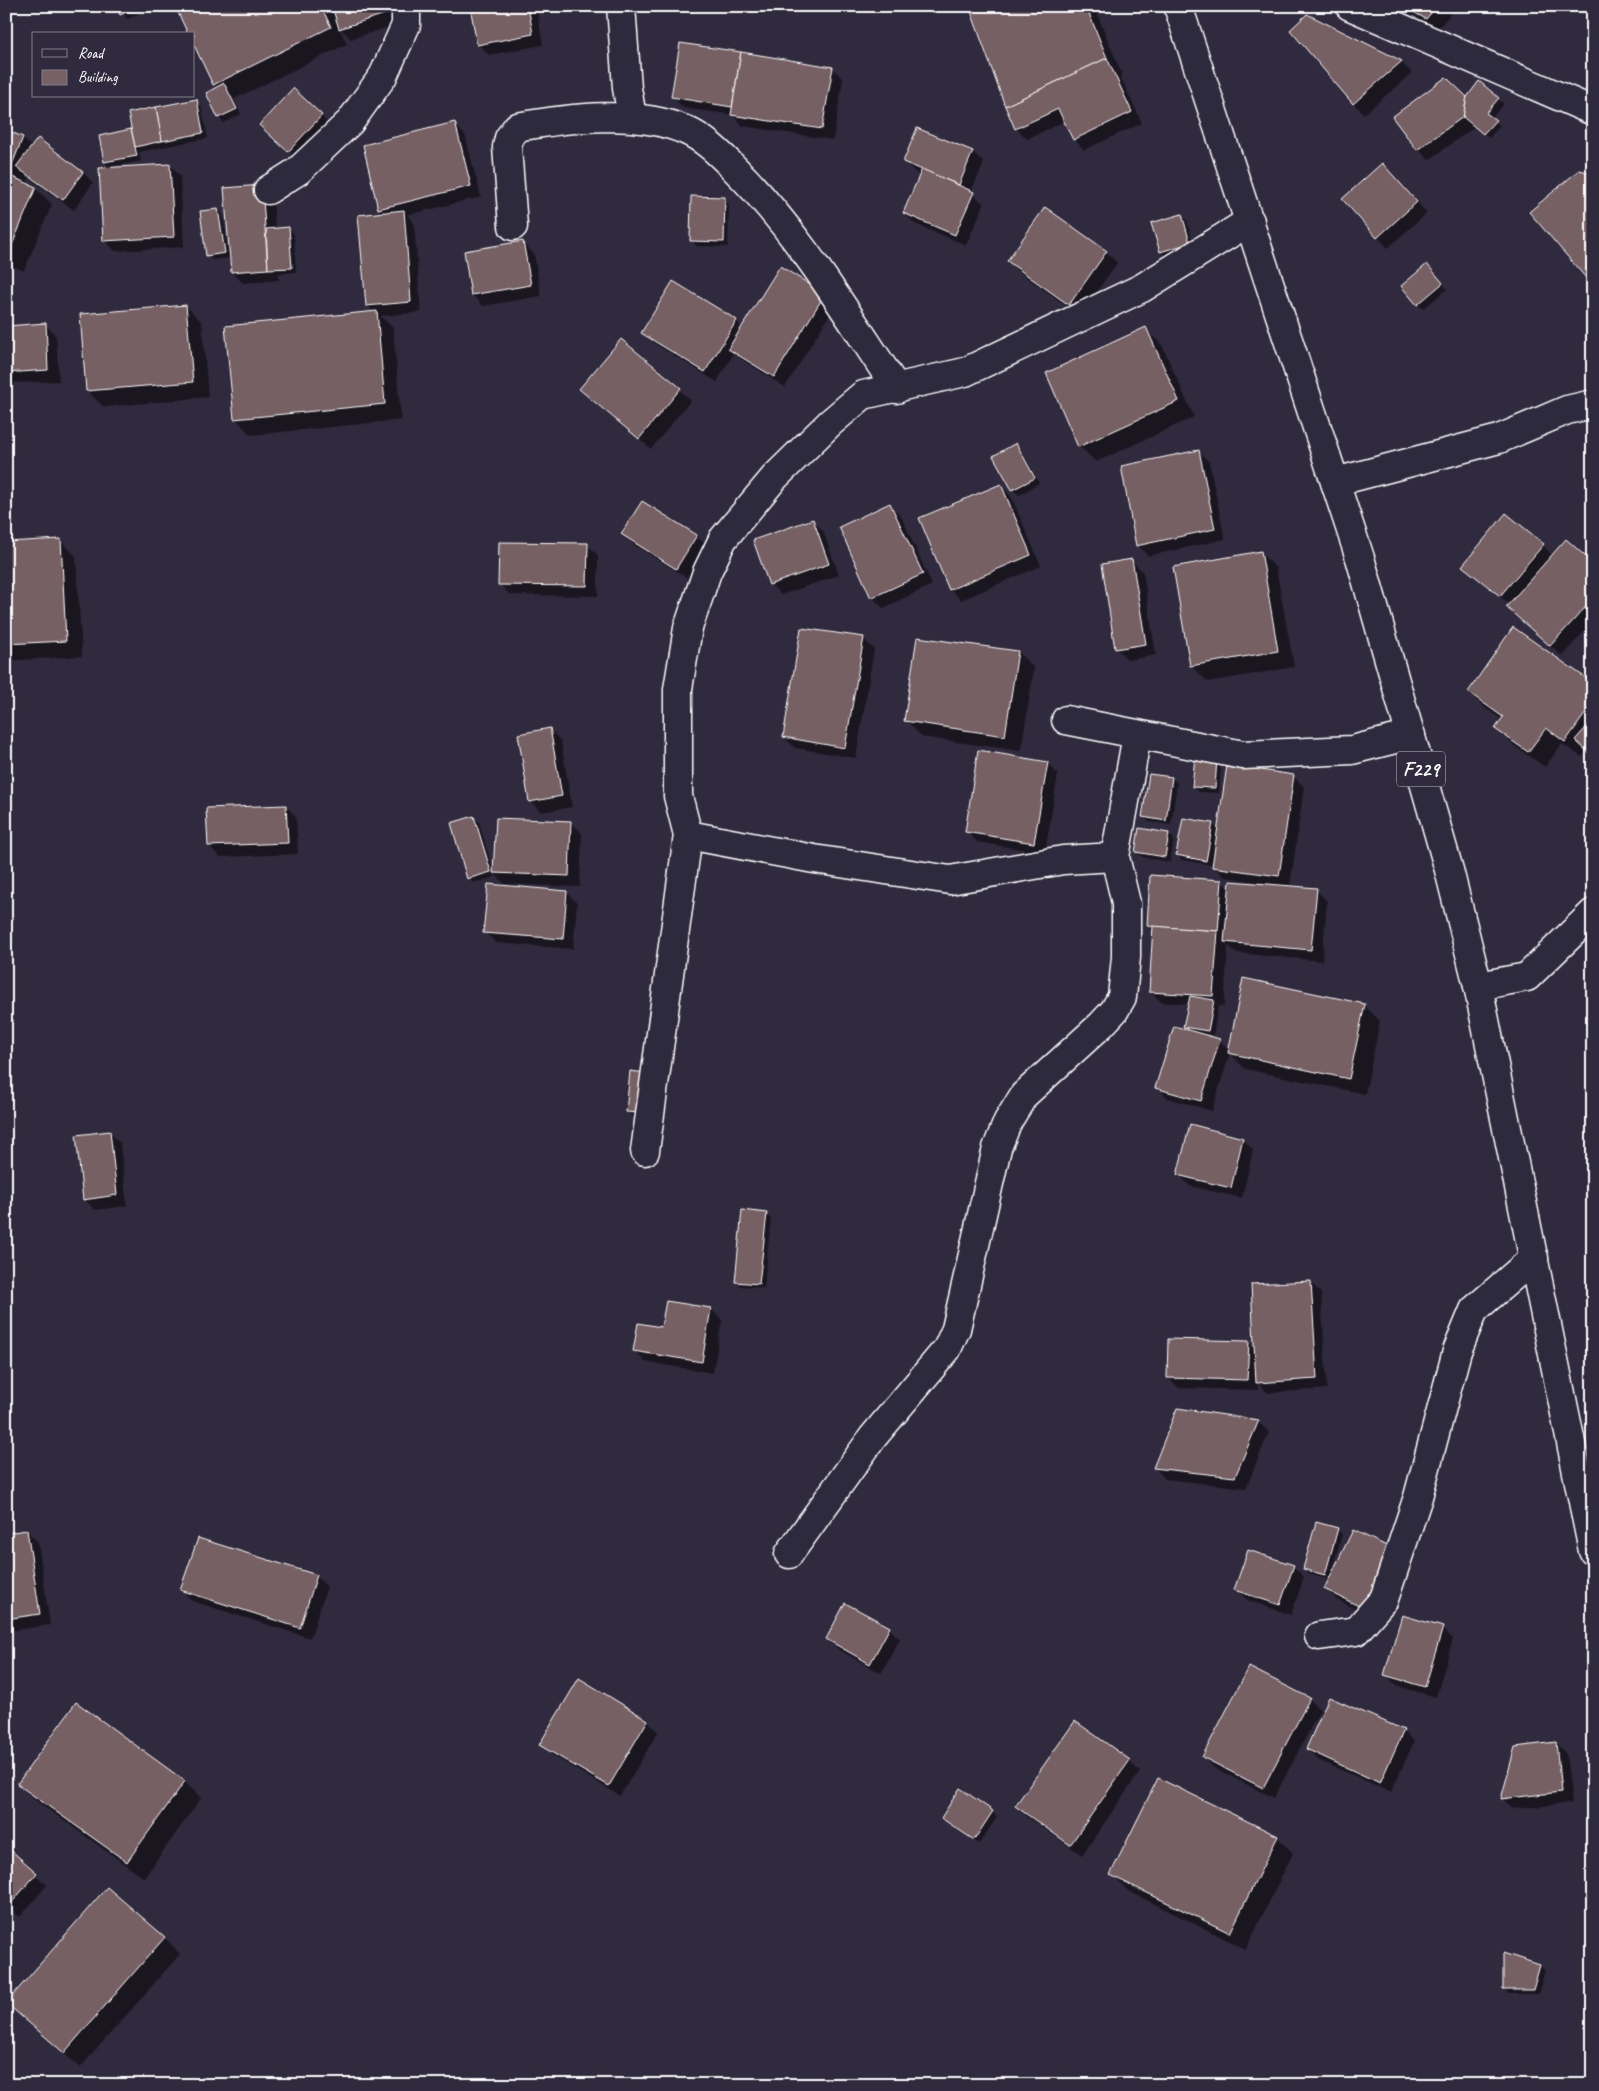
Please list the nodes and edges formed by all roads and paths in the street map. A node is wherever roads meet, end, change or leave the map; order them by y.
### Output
1 (406, 6) edge
2 (621, 6) edge
3 (1178, 6) edge
4 (1350, 6) edge
5 (1593, 111) edge
6 (632, 116) junction
7 (268, 190) dead end
8 (1250, 221) junction
9 (513, 226) dead end
10 (898, 389) junction
11 (1593, 404) edge
12 (1335, 482) junction
13 (1066, 720) dead end
14 (1411, 734) junction
15 (1137, 735) junction
16 (688, 835) junction
17 (1115, 857) junction
18 (1593, 913) edge
19 (1478, 986) junction
20 (646, 1151) dead end
21 (1534, 1258) junction
22 (1593, 1551) edge
23 (789, 1554) dead end
24 (1319, 1636) dead end

1 - 7 street
2 - 6 street
3 - 8 street, F229
4 - 5 street
6 - 9 street
6 - 10 street
8 - 10 street
8 - 12 street, F229
10 - 16 street
11 - 12 street
12 - 14 street, F229
13 - 15 street
14 - 15 street
14 - 19 street, F229
15 - 17 street
16 - 17 street
16 - 20 street
17 - 23 street
18 - 19 street
19 - 21 street, F229
21 - 22 street, F229
21 - 24 street

